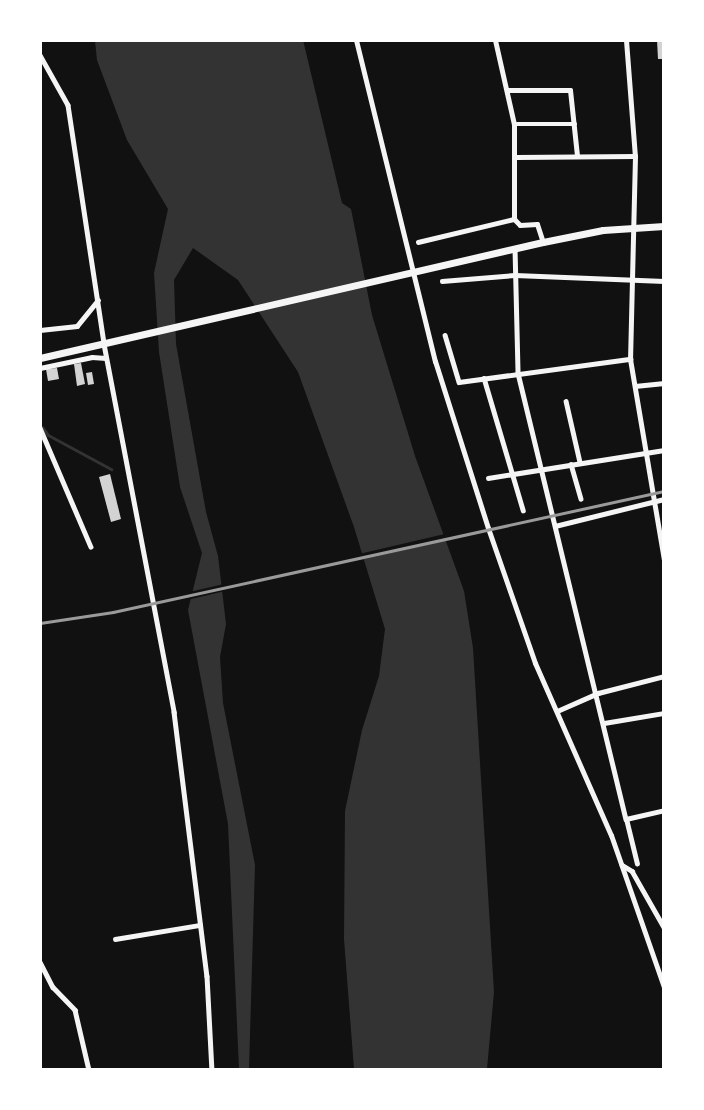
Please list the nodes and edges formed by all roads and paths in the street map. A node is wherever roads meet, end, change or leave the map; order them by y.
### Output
1 (356, 40) edge
2 (495, 40) edge
3 (626, 40) edge
4 (40, 55) edge
5 (507, 90) junction
6 (514, 124) junction
7 (575, 124) junction
8 (577, 156) junction
9 (635, 156) junction
10 (516, 157) junction
11 (514, 219) junction
12 (663, 226) edge
13 (632, 227) junction
14 (418, 242) dead end
15 (543, 242) junction
16 (515, 248) junction
17 (415, 273) junction
18 (515, 275) junction
19 (632, 280) junction
20 (442, 281) dead end
21 (663, 281) edge
22 (98, 300) junction
23 (40, 330) edge
24 (445, 335) dead end
25 (107, 344) junction
26 (40, 358) edge
27 (106, 358) junction
28 (630, 359) junction
29 (40, 368) edge
30 (518, 373) junction
31 (484, 378) junction
32 (663, 383) edge
33 (635, 386) junction
34 (566, 401) dead end
35 (40, 428) edge
36 (663, 450) edge
37 (647, 452) junction
38 (580, 462) junction
39 (571, 464) junction
40 (542, 468) junction
41 (513, 473) junction
42 (488, 478) dead end
43 (581, 499) dead end
44 (663, 499) edge
45 (653, 501) junction
46 (523, 510) dead end
47 (555, 526) junction
48 (91, 547) dead end
49 (663, 560) edge
50 (663, 676) edge
51 (598, 693) junction
52 (557, 711) junction
53 (663, 713) edge
54 (604, 723) junction
55 (663, 810) edge
56 (626, 819) junction
57 (637, 864) dead end
58 (622, 865) junction
59 (200, 925) junction
60 (663, 927) edge
61 (114, 939) dead end
62 (40, 962) edge
63 (663, 987) edge
64 (89, 1070) edge
65 (212, 1070) edge

1 - 17 street
2 - 5 street
3 - 9 street
4 - 22 street
5 - 6 street
5 - 7 street
6 - 7 street
6 - 10 street
7 - 8 street
8 - 9 street
8 - 10 street
9 - 13 street
10 - 11 street
11 - 14 street
11 - 15 street
12 - 13 main road
13 - 15 main road
13 - 19 street
15 - 16 main road
16 - 17 main road
16 - 18 street
17 - 25 main road
17 - 52 street
18 - 19 street
18 - 20 street
18 - 30 street
19 - 21 street
19 - 28 street
22 - 23 street
22 - 25 street
24 - 31 street
25 - 26 main road
25 - 27 street
27 - 29 street
27 - 59 street
28 - 30 street
28 - 33 street
30 - 31 street
30 - 40 street
31 - 41 street
32 - 33 street
33 - 37 street
34 - 38 street
35 - 48 street
36 - 37 street
37 - 38 street
37 - 45 street
38 - 39 street
39 - 40 street
39 - 43 street
40 - 41 street
40 - 47 street
41 - 42 street
41 - 46 street
44 - 45 street
45 - 47 street
45 - 49 street
47 - 51 street
50 - 51 street
51 - 52 street
51 - 54 street
52 - 58 street
53 - 54 street
54 - 56 street
55 - 56 street
56 - 57 street
58 - 60 street
58 - 63 street
59 - 61 street
59 - 65 street
62 - 64 street

